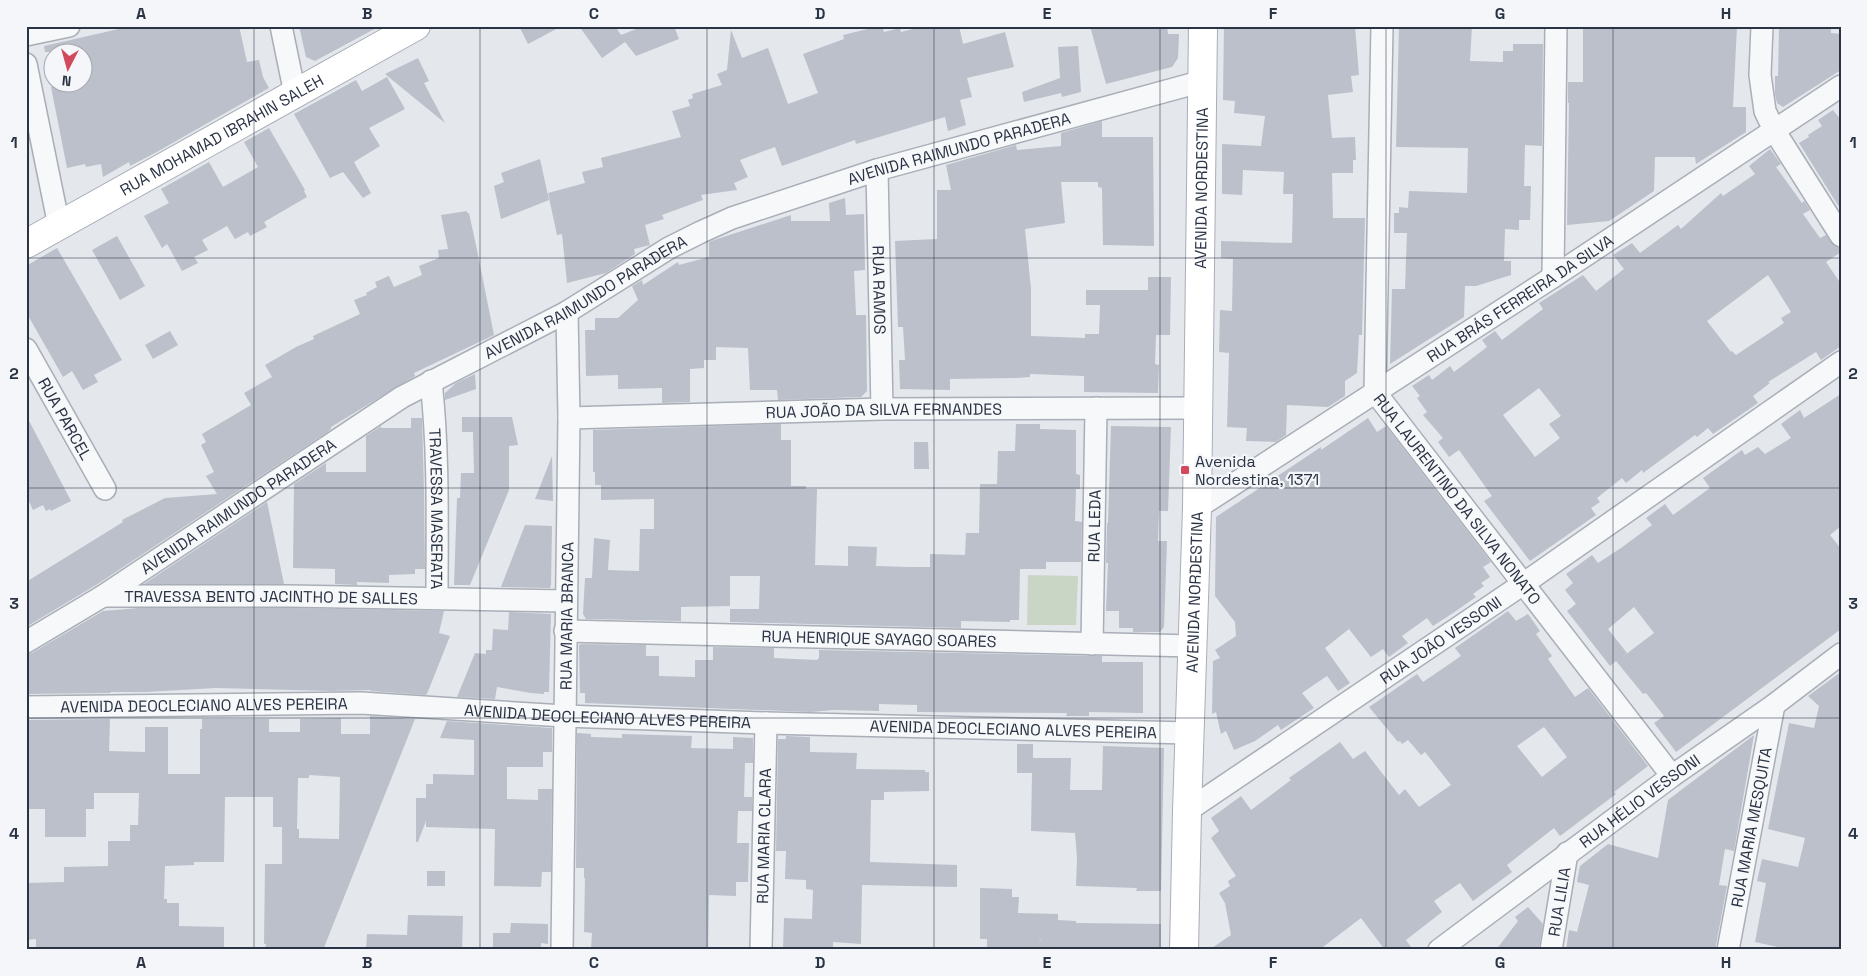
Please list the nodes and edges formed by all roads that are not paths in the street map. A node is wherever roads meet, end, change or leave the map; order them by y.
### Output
1 (69, 26) edge
2 (281, 26) edge
3 (416, 26) edge
4 (1203, 26) edge
5 (1382, 26) edge
6 (1556, 26) edge
7 (1762, 26) edge
8 (26, 35) edge
9 (26, 64) edge
10 (1202, 81) junction
11 (1841, 86) edge
12 (295, 94) junction
13 (1774, 130) junction
14 (877, 170) junction
15 (59, 226) junction
16 (1841, 236) edge
17 (26, 244) edge
18 (1553, 277) junction
19 (567, 312) junction
20 (26, 350) edge
21 (1841, 362) edge
22 (431, 381) junction
23 (1375, 392) junction
24 (1096, 408) junction
25 (1198, 408) junction
26 (882, 410) junction
27 (569, 418) junction
28 (105, 489) dead end
29 (1197, 508) junction
30 (1523, 584) junction
31 (103, 596) junction
32 (438, 598) junction
33 (566, 601) junction
34 (565, 631) junction
35 (26, 642) edge
36 (1092, 644) junction
37 (1193, 646) junction
38 (1841, 654) edge
39 (1774, 705) junction
40 (26, 706) edge
41 (564, 716) junction
42 (766, 723) junction
43 (1190, 733) junction
44 (1672, 776) junction
45 (1187, 811) junction
46 (1567, 853) junction
47 (562, 950) edge
48 (760, 950) edge
49 (1184, 950) edge
50 (1439, 950) edge
51 (1551, 950) edge
52 (1728, 950) edge

1 - 8 street
2 - 12 street
3 - 12 main road, RUA MOHAMAD IBRAHIN SALEH
4 - 10 main road, AVENIDA NORDESTINA
5 - 23 street, RUA LAURENTINO DA SILVA NONATO
6 - 18 street
7 - 13 street
9 - 15 street
10 - 14 street, AVENIDA RAIMUNDO PARADERA
10 - 25 main road, AVENIDA NORDESTINA
11 - 13 street, RUA BRÁS FERREIRA DA SILVA
12 - 15 main road, RUA MOHAMAD IBRAHIN SALEH
13 - 16 street
13 - 18 street, RUA BRÁS FERREIRA DA SILVA
14 - 19 street, AVENIDA RAIMUNDO PARADERA
14 - 26 street, RUA RAMOS
15 - 17 main road, RUA MOHAMAD IBRAHIN SALEH
18 - 23 street, RUA BRÁS FERREIRA DA SILVA
19 - 22 street, AVENIDA RAIMUNDO PARADERA
19 - 27 street, RUA MARIA BRANCA
20 - 28 street, RUA PARCEL
21 - 30 street, RUA JOÃO VESSONI
22 - 31 street, AVENIDA RAIMUNDO PARADERA
22 - 32 street, TRAVESSA MASERATA
23 - 29 street, RUA BRÁS FERREIRA DA SILVA
23 - 30 street, RUA LAURENTINO DA SILVA NONATO
24 - 25 street, RUA JOÃO DA SILVA FERNANDES
24 - 26 street, RUA JOÃO DA SILVA FERNANDES
24 - 36 street, RUA LEDA
25 - 29 main road, AVENIDA NORDESTINA
26 - 27 street, RUA JOÃO DA SILVA FERNANDES
27 - 33 street, RUA MARIA BRANCA
29 - 37 main road, AVENIDA NORDESTINA
30 - 44 street, RUA LAURENTINO DA SILVA NONATO
30 - 45 street, RUA JOÃO VESSONI
31 - 32 street, TRAVESSA BENTO JACINTHO DE SALLES
31 - 35 street, AVENIDA RAIMUNDO PARADERA
32 - 33 street, TRAVESSA MASERATA
33 - 34 street, RUA MARIA BRANCA
34 - 36 street, RUA HENRIQUE SAYAGO SOARES
34 - 41 street, RUA MARIA BRANCA
36 - 37 street, RUA HENRIQUE SAYAGO SOARES
37 - 43 main road, AVENIDA NORDESTINA
38 - 39 street, RUA HÉLIO VESSONI
39 - 44 street, RUA HÉLIO VESSONI
39 - 52 street, RUA MARIA MESQUITA
40 - 41 street, AVENIDA DEOCLECIANO ALVES PEREIRA
41 - 42 street, AVENIDA DEOCLECIANO ALVES PEREIRA
41 - 47 street, RUA MARIA BRANCA
42 - 43 street, AVENIDA DEOCLECIANO ALVES PEREIRA
42 - 48 street, RUA MARIA CLARA
43 - 45 main road, AVENIDA NORDESTINA
44 - 46 street, RUA HÉLIO VESSONI
45 - 49 main road, AVENIDA NORDESTINA
46 - 50 street, RUA HÉLIO VESSONI
46 - 51 street, RUA LILIA

